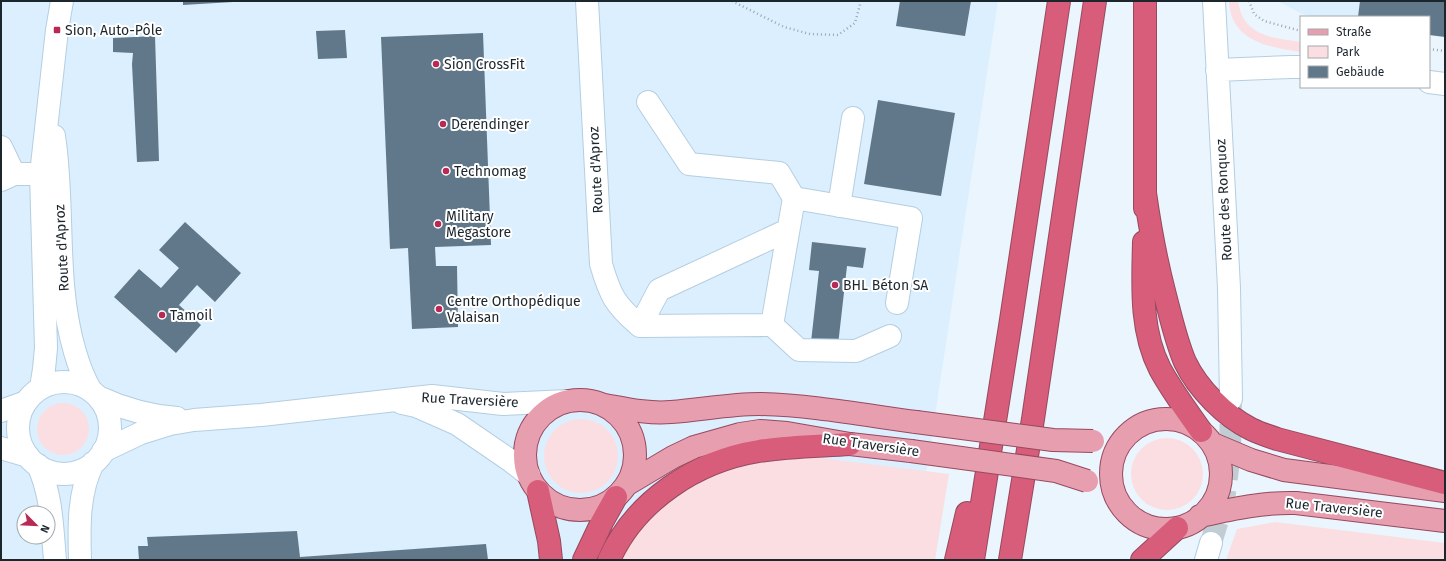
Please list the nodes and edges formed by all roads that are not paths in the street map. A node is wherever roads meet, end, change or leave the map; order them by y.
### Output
1 (62, 1) edge
2 (587, 1) edge
3 (1059, 1) edge
4 (1095, 1) edge
5 (1145, 1) edge
6 (1214, 1) edge
7 (1300, 67) edge
8 (1217, 70) junction
9 (1430, 82) edge
10 (1445, 84) edge
11 (49, 101) junction
12 (648, 102) dead end
13 (853, 118) dead end
14 (1, 147) edge
15 (41, 174) junction
16 (7, 177) edge
17 (1145, 193) junction
18 (794, 198) junction
19 (839, 206) junction
20 (788, 230) junction
21 (897, 303) dead end
22 (1011, 320) junction
23 (772, 325) junction
24 (640, 326) junction
25 (890, 336) dead end
26 (95, 394) junction
27 (34, 395) junction
28 (1231, 399) tunnel mouth
29 (568, 401) junction
30 (372, 402) junction
31 (603, 405) junction
32 (1, 411) edge
33 (194, 420) junction
34 (1131, 432) junction
35 (1207, 438) junction
36 (850, 444) junction
37 (1, 448) edge
38 (98, 457) junction
39 (33, 461) junction
40 (533, 483) junction
41 (1445, 483) edge
42 (621, 491) junction
43 (1445, 491) edge
44 (1120, 503) junction
45 (1200, 516) junction
46 (1445, 521) edge
47 (1177, 528) junction
48 (55, 560) edge
49 (80, 560) edge
50 (551, 560) edge
51 (584, 560) edge
52 (609, 560) edge
53 (956, 560) edge
54 (973, 560) edge
55 (1010, 560) edge
56 (1142, 560) edge

1 - 11 street, Route d'Aproz
2 - 24 street, Route d'Aproz
3 - 22 highway
4 - 55 highway
5 - 17 highway
6 - 8 street, Route des Ronquoz
7 - 8 street
8 - 28 street, Route des Ronquoz
9 - 10 street
11 - 15 street, Route d'Aproz
11 - 26 street, Route d'Aproz
12 - 18 street
13 - 19 street
14 - 16 street
15 - 16 street
15 - 27 street, Route d'Aproz
17 - 35 highway
17 - 41 highway
18 - 19 street
18 - 20 street
19 - 21 street
20 - 23 street
20 - 24 street
22 - 53 highway
22 - 54 highway
23 - 24 street
23 - 25 street
26 - 27 street
26 - 33 street, Rue Traversière
26 - 38 street
27 - 32 street
27 - 39 street
29 - 30 street, Rue Traversière
29 - 31 main road
29 - 40 main road
30 - 33 street, Rue Traversière
30 - 40 street, Rue Traversière
31 - 34 main road, bridge
31 - 42 main road
33 - 38 street, Rue Traversière
34 - 35 main road, Rue Traversière
34 - 44 main road, Rue Traversière
35 - 43 main road, Rue Traversière
35 - 45 main road, Rue Traversière
36 - 42 main road, Rue Traversière
36 - 44 main road, Rue Traversière, bridge
36 - 52 highway
37 - 39 street
38 - 39 street
38 - 49 street
39 - 48 street
40 - 42 main road
40 - 50 highway
42 - 51 highway
44 - 47 main road, Rue Traversière
45 - 46 main road, Rue Traversière
45 - 47 main road, Rue Traversière
47 - 56 highway

